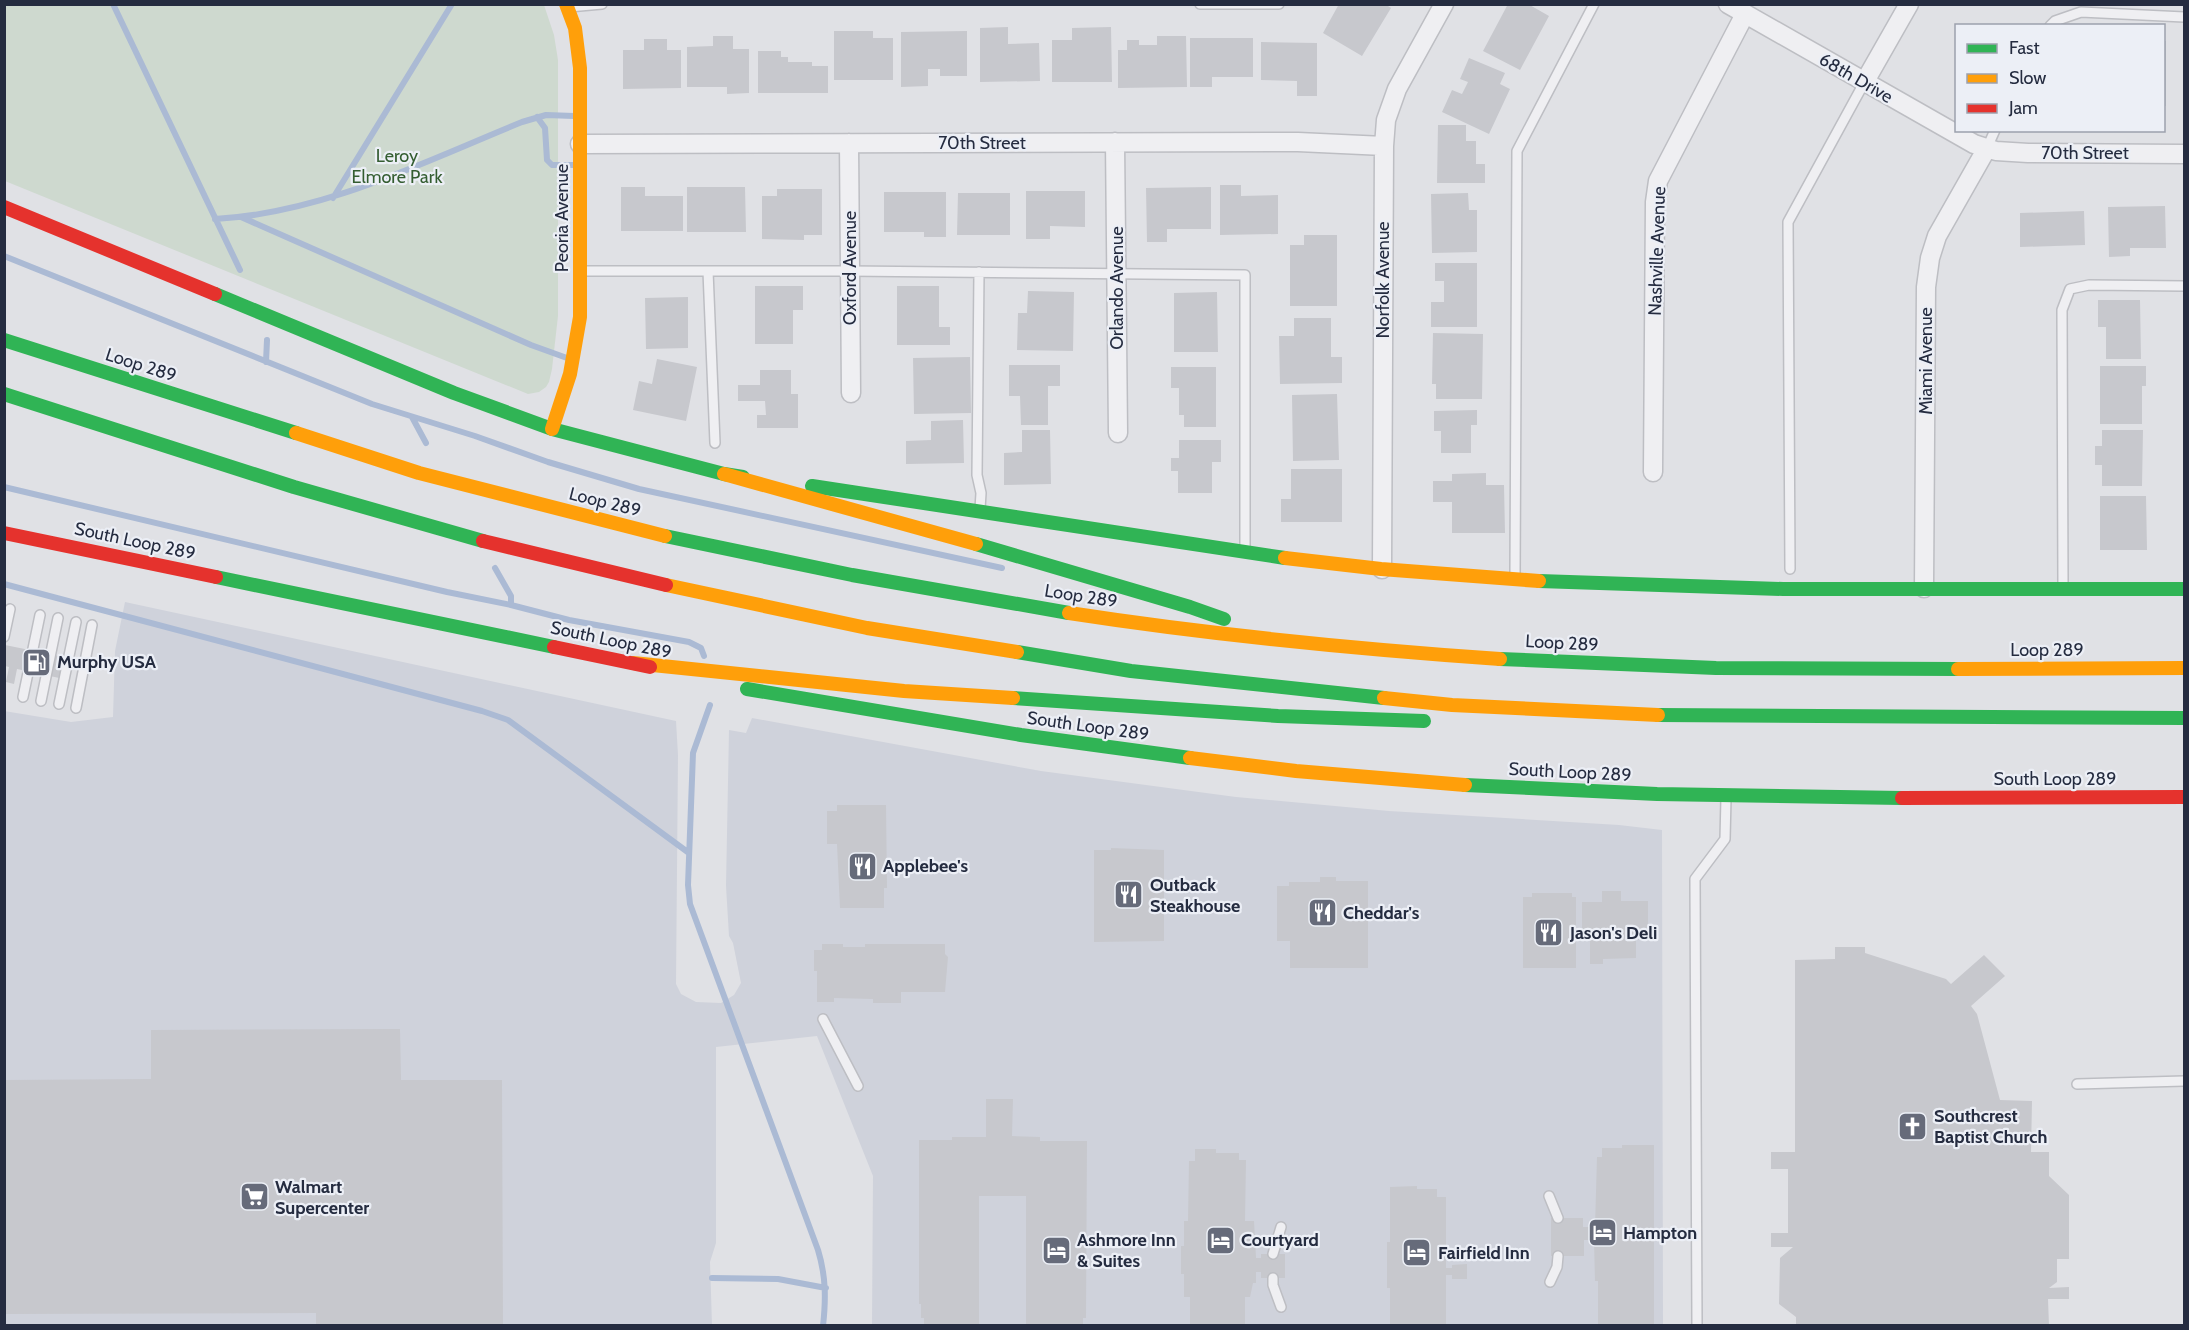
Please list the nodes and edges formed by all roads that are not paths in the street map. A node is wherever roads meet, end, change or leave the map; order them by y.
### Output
1 (602, 4) edge
2 (1200, 4) edge
3 (1279, 4) edge
4 (1444, 4) edge
5 (1594, 4) edge
6 (1728, 4) edge
7 (1909, 4) edge
8 (566, 6) edge
9 (1747, 9) edge
10 (2184, 16) edge
11 (2052, 24) edge
12 (1864, 83) junction
13 (1994, 132) edge
14 (1115, 142) junction
15 (849, 143) junction
16 (580, 144) junction
17 (1384, 146) junction
18 (1987, 148) junction
19 (2184, 154) edge
20 (4, 207) edge
21 (580, 271) junction
22 (708, 271) junction
23 (849, 271) junction
24 (979, 272) junction
25 (1118, 274) junction
26 (2184, 286) edge
27 (4, 340) edge
28 (851, 393) dead end
29 (4, 394) edge
30 (552, 429) junction
31 (1118, 433) dead end
32 (715, 444) dead end
33 (1653, 472) dead end
34 (724, 474) junction
35 (979, 512) junction
36 (4, 533) edge
37 (1245, 554) junction
38 (1382, 569) junction
39 (1790, 569) dead end
40 (1515, 579) junction
41 (1924, 588) junction
42 (2063, 589) junction
43 (2184, 589) edge
44 (10, 609) dead end
45 (40, 615) dead end
46 (58, 618) dead end
47 (76, 622) dead end
48 (92, 625) dead end
49 (4, 637) edge
50 (1282, 640) junction
51 (633, 663) junction
52 (2184, 668) edge
53 (23, 697) dead end
54 (41, 701) dead end
55 (59, 704) dead end
56 (76, 708) dead end
57 (1552, 710) junction
58 (2184, 718) edge
59 (1465, 720) dead end
60 (1442, 721) dead end
61 (1726, 796) junction
62 (2184, 797) edge
63 (823, 1019) dead end
64 (2184, 1081) edge
65 (2077, 1084) dead end
66 (858, 1086) dead end
67 (1549, 1196) dead end
68 (1558, 1218) dead end
69 (1281, 1227) dead end
70 (1273, 1254) dead end
71 (1558, 1256) dead end
72 (1273, 1278) dead end
73 (1550, 1282) dead end
74 (1281, 1307) dead end
75 (1697, 1326) edge

1 - 8 lane
2 - 3 lane
4 - 17 street, Norfolk Avenue
5 - 40 lane
6 - 9 street, 68th Drive
7 - 12 street
8 - 16 main road, Peoria Avenue
9 - 12 street, 68th Drive
9 - 33 street, Nashville Avenue
10 - 11 lane
12 - 18 street, 68th Drive
12 - 39 lane
13 - 18 lane
14 - 15 street, 70th Street
14 - 17 street, 70th Street
14 - 25 street, Orlando Avenue
15 - 16 street, 70th Street
15 - 23 street, Oxford Avenue
16 - 21 main road, Peoria Avenue
17 - 38 street, Norfolk Avenue
18 - 19 street, 70th Street
18 - 41 street, Miami Avenue
20 - 30 main road
21 - 22 lane
21 - 30 main road, Peoria Avenue
22 - 23 lane
22 - 32 lane
23 - 24 lane
23 - 28 street, Oxford Avenue
24 - 25 lane
24 - 35 lane
25 - 31 street, Orlando Avenue
25 - 37 lane
26 - 42 lane
27 - 50 main road, Loop 289
29 - 57 main road
30 - 34 main road
34 - 35 main road
34 - 50 main road
35 - 37 main road
36 - 51 main road, South Loop 289
37 - 38 main road
38 - 40 main road
40 - 41 main road
41 - 42 main road
42 - 43 main road
44 - 49 lane
45 - 53 lane
46 - 54 lane
47 - 55 lane
48 - 56 lane
50 - 52 main road, Loop 289
51 - 60 main road
51 - 61 main road, South Loop 289
57 - 58 main road
57 - 59 main road
61 - 62 main road, South Loop 289
61 - 75 lane
63 - 66 lane
64 - 65 lane
67 - 68 lane
69 - 70 lane
71 - 73 lane
72 - 74 lane

